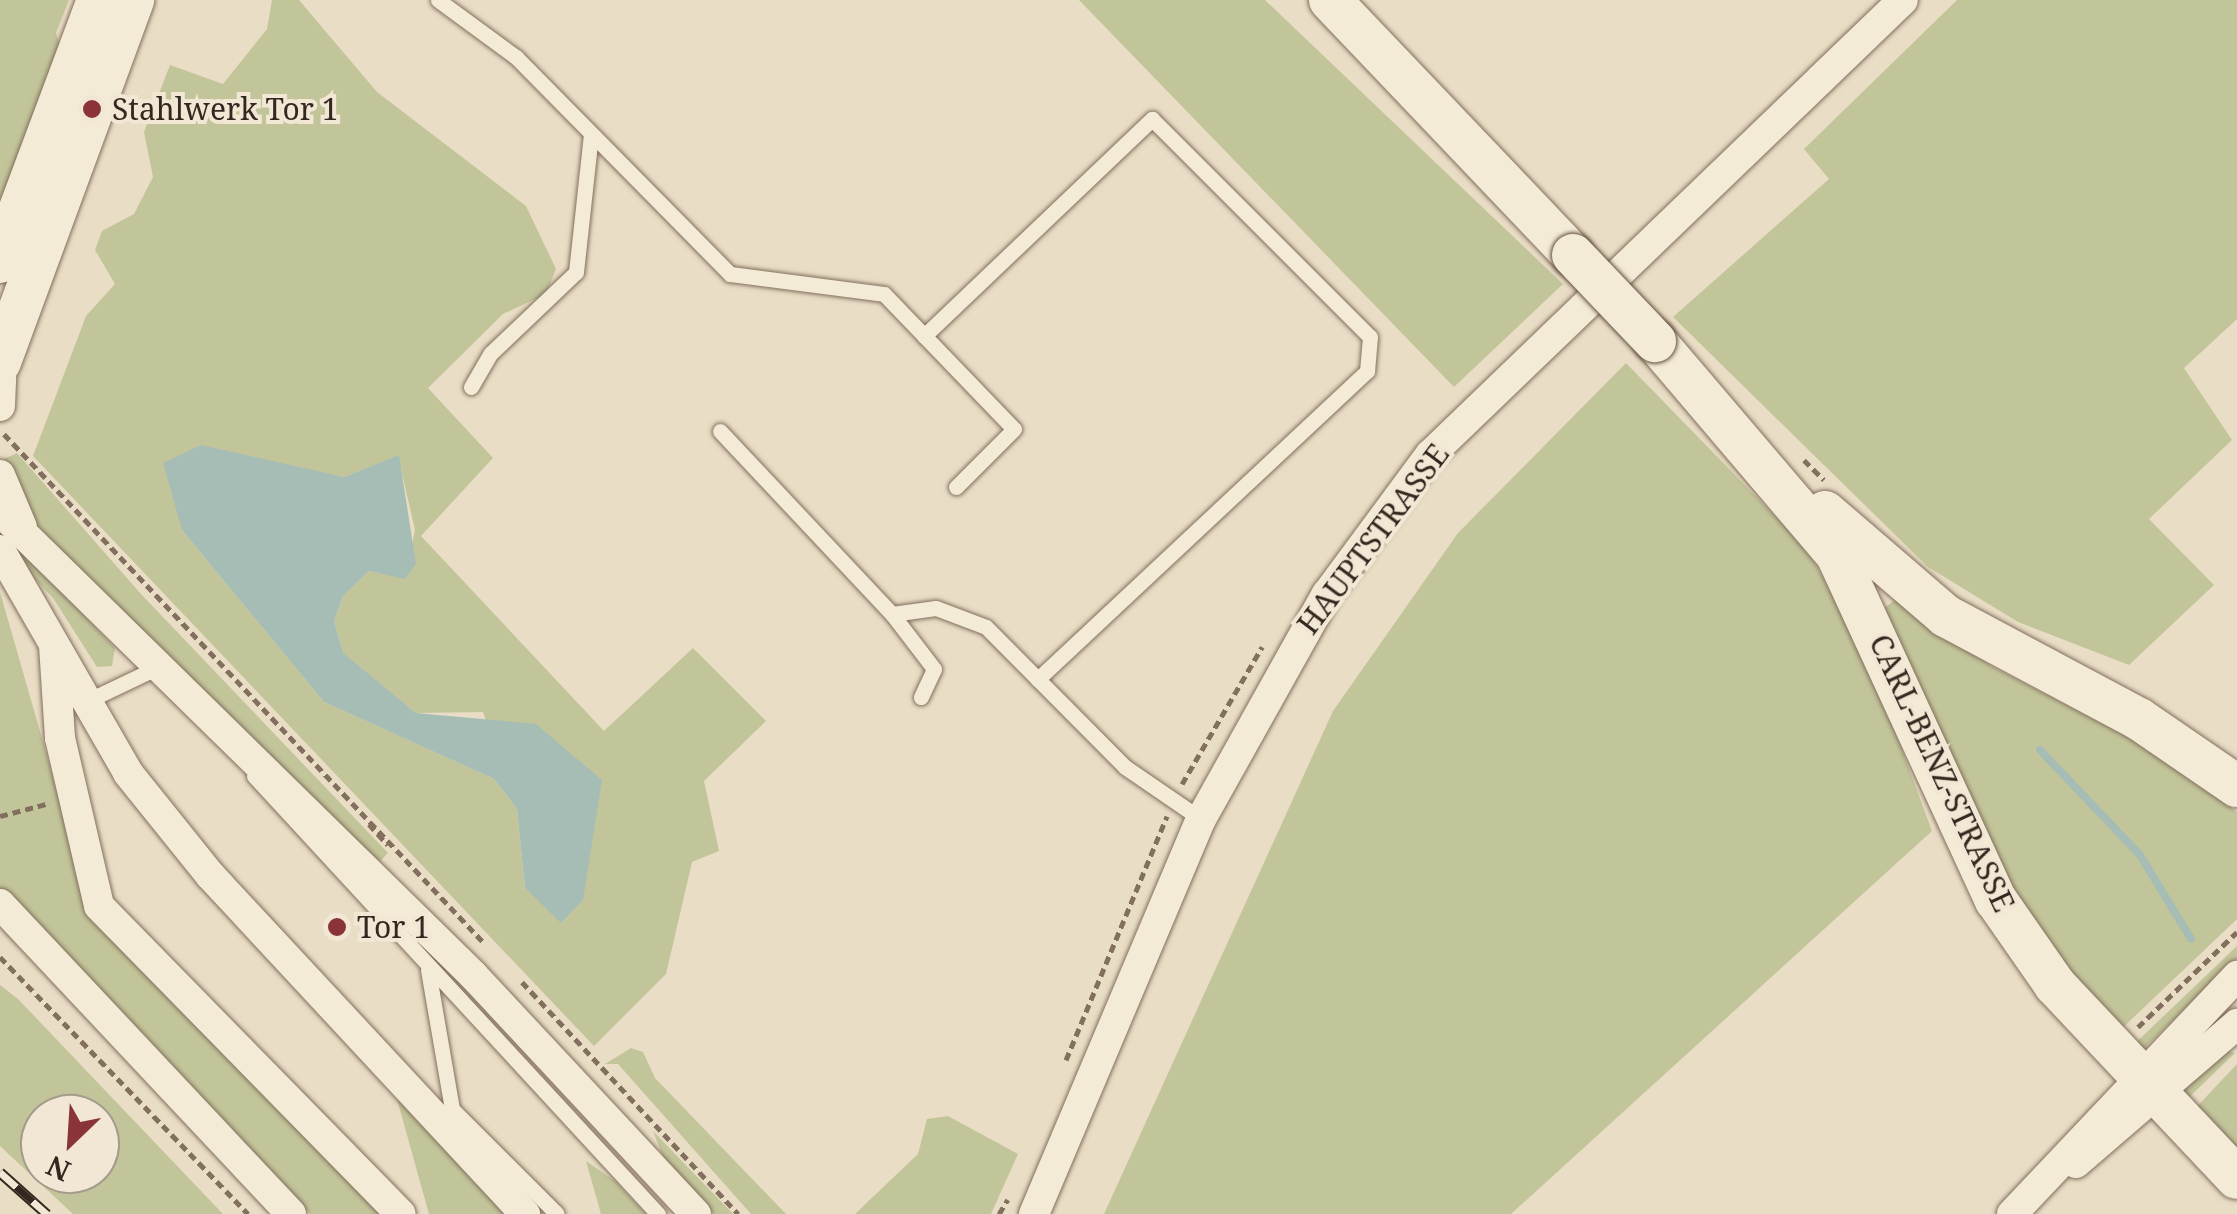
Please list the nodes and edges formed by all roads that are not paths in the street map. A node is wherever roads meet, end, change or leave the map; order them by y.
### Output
1 (98, 0) edge
2 (133, 0) edge
3 (438, 0) edge
4 (1330, 0) edge
5 (1903, 0) edge
6 (591, 135) junction
7 (0, 262) edge
8 (924, 336) junction
9 (1, 359) edge
10 (471, 387) dead end
11 (0, 406) edge
12 (720, 432) dead end
13 (1748, 441) junction
14 (0, 475) edge
15 (956, 487) dead end
16 (8, 530) edge
17 (8, 578) edge
18 (892, 614) junction
19 (53, 631) junction
20 (154, 670) junction
21 (1038, 679) junction
22 (921, 697) dead end
23 (90, 700) junction
24 (240, 757) junction
25 (2237, 786) edge
26 (1201, 819) junction
27 (0, 904) edge
28 (0, 922) edge
29 (42, 953) junction
30 (428, 970) junction
31 (2237, 976) edge
32 (2237, 1024) edge
33 (2148, 1086) junction
34 (2237, 1178) edge
35 (2017, 1209) edge
36 (291, 1214) edge
37 (400, 1214) edge
38 (525, 1214) edge
39 (557, 1214) edge
40 (658, 1214) edge
41 (696, 1214) edge
42 (1034, 1214) edge

1 - 7 street
2 - 9 street
3 - 6 lane
4 - 13 street, CARL-BENZ-STRASSE, bridge
5 - 26 street, HAUPTSTRASSE
6 - 8 lane
6 - 10 lane
8 - 15 lane
8 - 21 lane
9 - 11 street
12 - 18 lane
13 - 25 street, CARL-BENZ-STRASSE
13 - 33 street, CARL-BENZ-STRASSE
14 - 16 street
16 - 17 street
16 - 20 street
17 - 19 street
18 - 21 lane
18 - 22 lane
19 - 23 street
19 - 37 street
20 - 23 lane
20 - 24 street
21 - 26 lane
23 - 38 street
24 - 30 lane
24 - 41 street
26 - 42 street, HAUPTSTRASSE
27 - 29 street
28 - 29 street
29 - 36 street
30 - 39 lane
30 - 40 lane
31 - 33 street
32 - 33 street
33 - 34 street, CARL-BENZ-STRASSE
33 - 35 street

